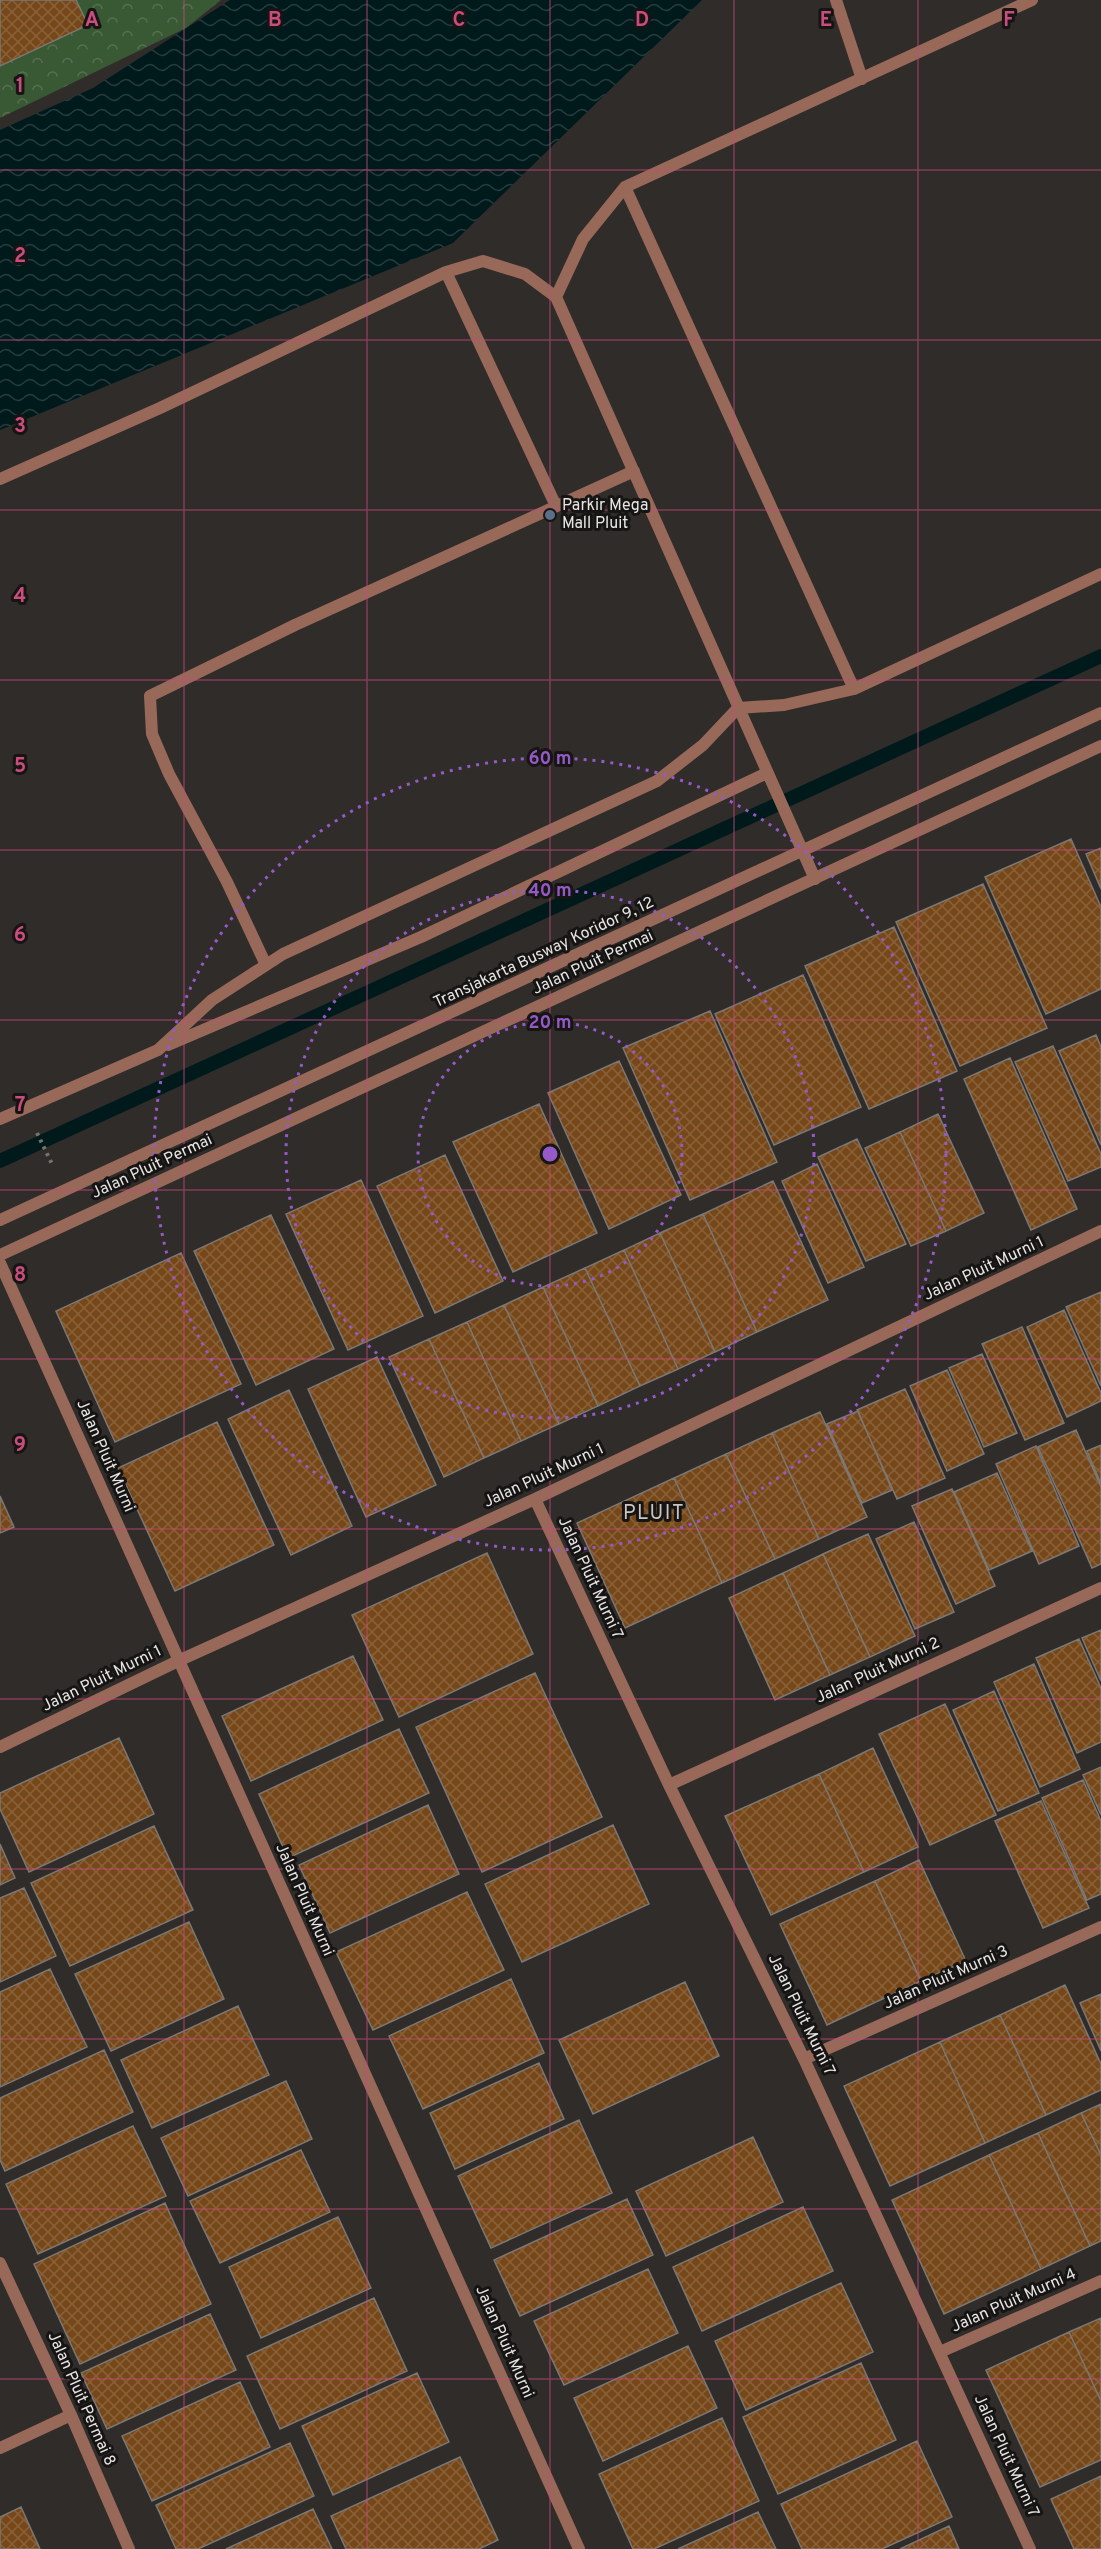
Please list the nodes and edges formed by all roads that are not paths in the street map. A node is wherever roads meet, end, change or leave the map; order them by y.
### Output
1 (836, 0) edge
2 (1032, 0) edge
3 (861, 79) junction
4 (625, 187) junction
5 (446, 272) junction
6 (556, 297) junction
7 (633, 471) junction
8 (0, 479) edge
9 (556, 506) junction
10 (1101, 574) edge
11 (854, 688) junction
12 (738, 708) junction
13 (1101, 713) edge
14 (1101, 746) edge
15 (767, 773) junction
16 (802, 852) junction
17 (815, 879) junction
18 (266, 965) junction
19 (158, 1050) junction
20 (0, 1119) edge
21 (0, 1220) edge
22 (1101, 1232) edge
23 (0, 1255) edge
24 (0, 1263) edge
25 (535, 1499) junction
26 (1101, 1588) edge
27 (178, 1661) junction
28 (0, 1747) edge
29 (669, 1785) junction
30 (1101, 1927) edge
31 (804, 2059) junction
32 (0, 2263) edge
33 (1101, 2281) edge
34 (940, 2352) junction
35 (71, 2415) junction
36 (0, 2448) edge
37 (129, 2549) edge
38 (579, 2549) edge
39 (1030, 2549) edge

1 - 3 street
2 - 3 street
3 - 4 street
4 - 6 street
4 - 11 street
5 - 6 street
5 - 8 street
5 - 9 street
6 - 7 street
7 - 9 street
7 - 12 street
9 - 18 street
10 - 11 street
11 - 12 street
12 - 15 street
12 - 18 street
13 - 16 street, Transjakarta Busway Koridor 9, 12
14 - 17 street, Jalan Pluit Permai
15 - 16 street
15 - 19 street
16 - 17 street
16 - 21 street, Transjakarta Busway Koridor 9, 12
17 - 23 street, Jalan Pluit Permai
18 - 19 street
19 - 20 street
22 - 25 street, Jalan Pluit Murni 1
24 - 27 street, Jalan Pluit Murni
25 - 27 street, Jalan Pluit Murni 1
25 - 29 street, Jalan Pluit Murni 7
26 - 29 street, Jalan Pluit Murni 2
27 - 28 street, Jalan Pluit Murni 1
27 - 38 street, Jalan Pluit Murni
29 - 31 street, Jalan Pluit Murni 7
30 - 31 street, Jalan Pluit Murni 3
31 - 34 street, Jalan Pluit Murni 7
32 - 35 street, Jalan Pluit Permai 8
33 - 34 street, Jalan Pluit Murni 4
34 - 39 street, Jalan Pluit Murni 7
35 - 36 street
35 - 37 street, Jalan Pluit Permai 8

